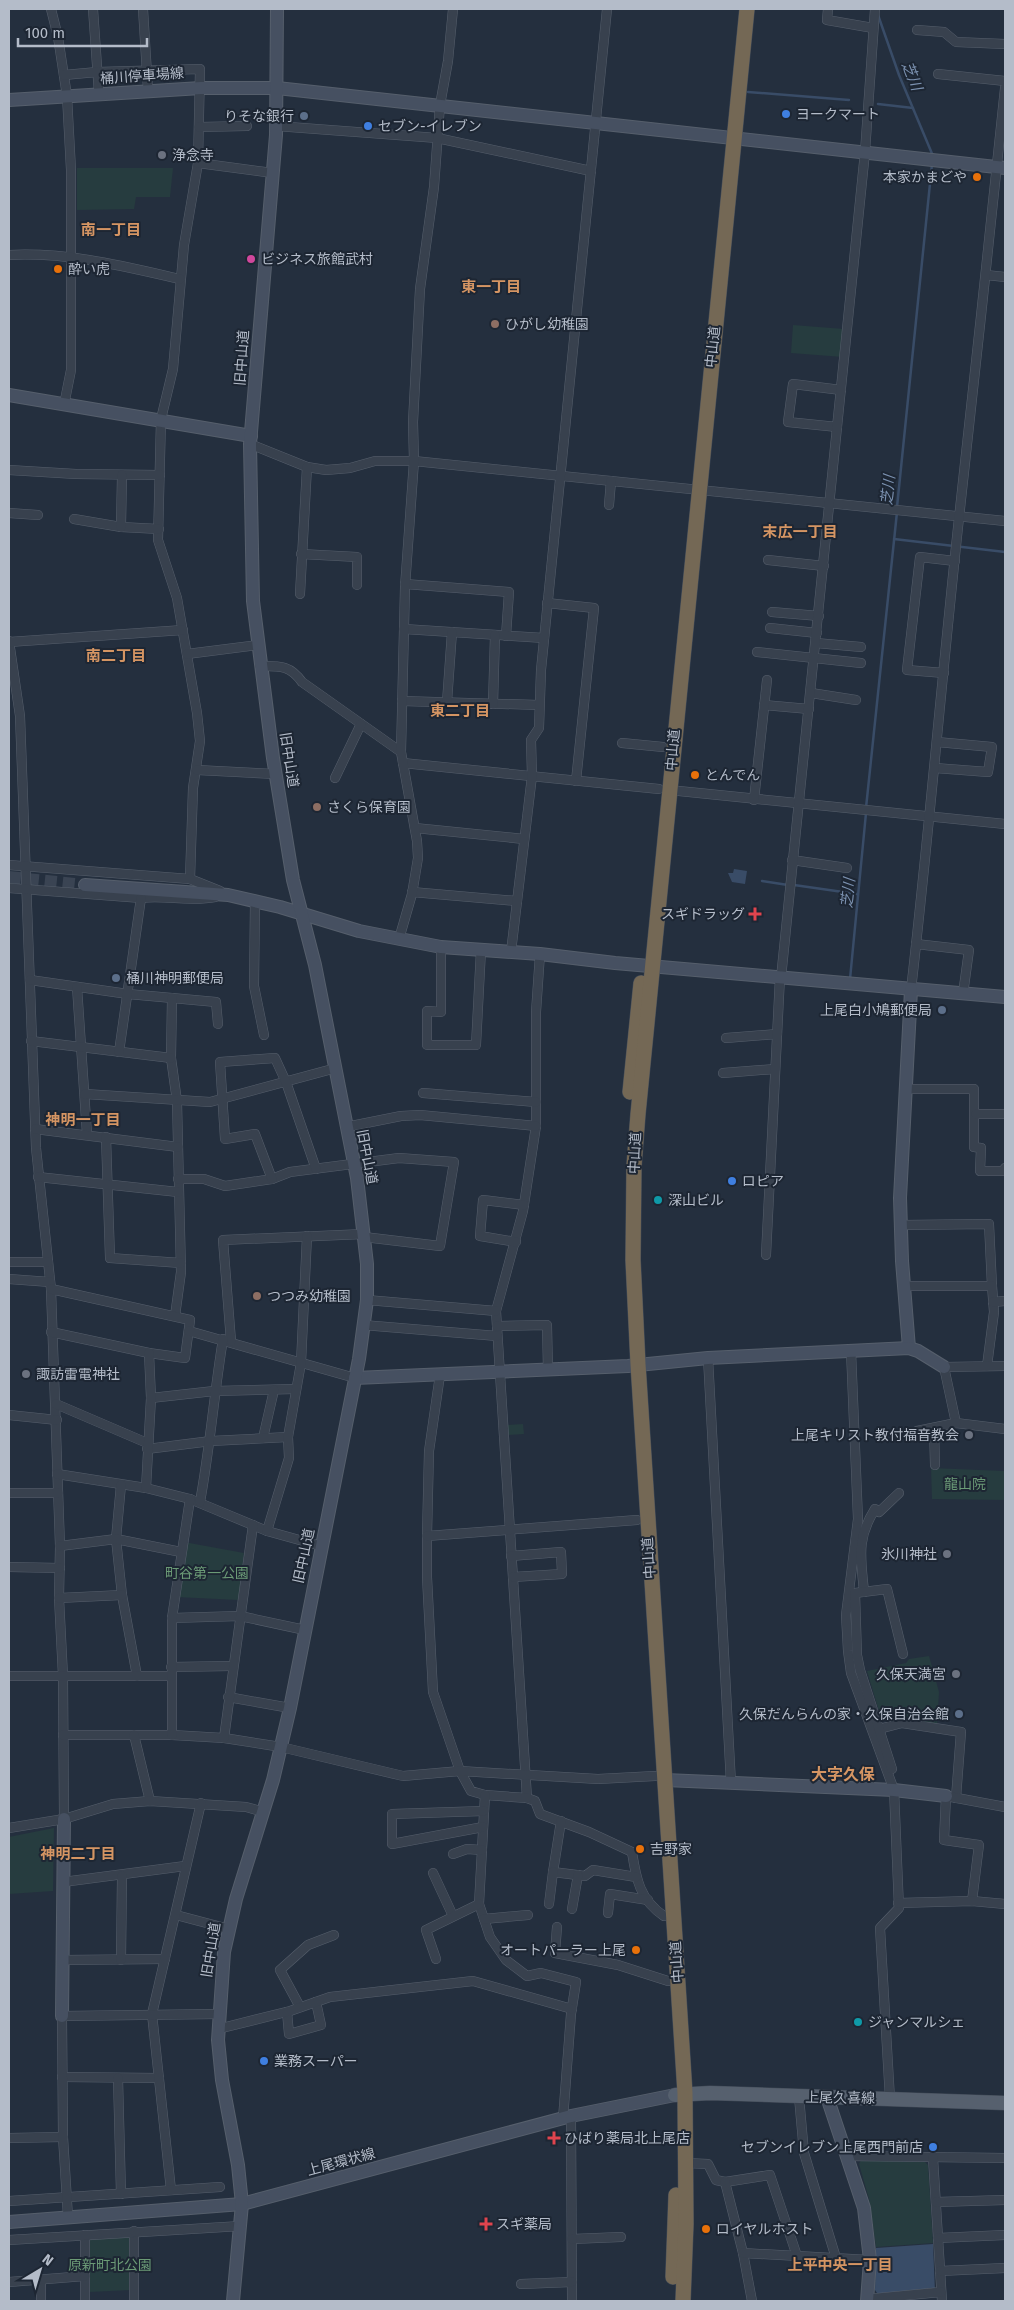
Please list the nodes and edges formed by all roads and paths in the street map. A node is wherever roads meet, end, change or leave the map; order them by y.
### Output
1 (51, 9) edge
2 (93, 9) edge
3 (143, 9) edge
4 (277, 9) edge
5 (453, 9) edge
6 (607, 9) edge
7 (737, 9) edge
8 (747, 9) edge
9 (828, 9) edge
10 (875, 9) edge
11 (873, 27) junction
12 (917, 30) dead end
13 (1005, 44) edge
14 (147, 70) junction
15 (97, 72) junction
16 (938, 74) dead end
17 (64, 75) junction
18 (1005, 81) edge
19 (200, 88) junction
20 (277, 88) junction
21 (1005, 88) edge
22 (148, 90) junction
23 (100, 94) junction
24 (67, 96) junction
25 (9, 100) edge
26 (440, 105) junction
27 (595, 123) junction
28 (247, 126) dead end
29 (276, 126) junction
30 (199, 127) junction
31 (437, 138) junction
32 (730, 139) junction
33 (865, 152) junction
34 (198, 163) junction
35 (1001, 168) edge
36 (591, 171) junction
37 (273, 173) junction
38 (9, 255) edge
39 (70, 256) junction
40 (986, 275) junction
41 (1005, 277) edge
42 (180, 279) junction
43 (841, 390) junction
44 (9, 395) edge
45 (64, 404) junction
46 (161, 419) junction
47 (837, 427) junction
48 (251, 440) junction
49 (414, 461) junction
50 (307, 467) junction
51 (9, 470) edge
52 (160, 474) junction
53 (122, 475) junction
54 (560, 476) junction
55 (611, 481) junction
56 (694, 490) junction
57 (830, 503) junction
58 (609, 505) dead end
59 (9, 513) edge
60 (38, 515) dead end
61 (960, 516) junction
62 (74, 519) dead end
63 (1005, 521) edge
64 (121, 527) junction
65 (159, 529) junction
66 (301, 554) junction
67 (768, 560) dead end
68 (955, 561) junction
69 (824, 566) junction
70 (405, 584) junction
71 (357, 585) dead end
72 (300, 594) dead end
73 (547, 603) junction
74 (772, 612) dead end
75 (818, 616) junction
76 (770, 628) dead end
77 (404, 629) junction
78 (183, 630) junction
79 (452, 632) junction
80 (817, 633) junction
81 (495, 635) junction
82 (506, 636) junction
83 (544, 638) junction
84 (9, 642) edge
85 (816, 643) junction
86 (258, 645) junction
87 (861, 647) dead end
88 (758, 652) dead end
89 (188, 654) junction
90 (814, 658) junction
91 (861, 663) dead end
92 (260, 666) junction
93 (944, 673) junction
94 (767, 680) dead end
95 (811, 694) junction
96 (856, 700) dead end
97 (402, 701) junction
98 (446, 702) junction
99 (493, 704) junction
100 (540, 705) junction
101 (764, 705) junction
102 (809, 709) junction
103 (360, 724) junction
104 (937, 742) junction
105 (622, 743) dead end
106 (663, 747) junction
107 (401, 752) junction
108 (403, 763) junction
109 (935, 768) junction
110 (197, 770) junction
111 (276, 774) junction
112 (532, 776) junction
113 (335, 778) dead end
114 (576, 781) junction
115 (664, 790) junction
116 (754, 800) junction
117 (798, 804) junction
118 (931, 817) junction
119 (1005, 824) edge
120 (415, 828) junction
121 (524, 839) junction
122 (792, 860) junction
123 (9, 865) edge
124 (25, 866) junction
125 (847, 868) dead end
126 (190, 878) junction
127 (85, 885) tunnel mouth
128 (9, 888) edge
129 (26, 890) junction
130 (412, 892) junction
131 (228, 895) junction
132 (141, 898) junction
133 (254, 901) junction
134 (517, 901) junction
135 (301, 913) junction
136 (399, 940) junction
137 (916, 944) junction
138 (441, 947) junction
139 (481, 950) junction
140 (511, 952) junction
141 (540, 954) junction
142 (648, 965) junction
143 (780, 978) junction
144 (30, 980) junction
145 (77, 986) junction
146 (911, 990) junction
147 (128, 994) junction
148 (963, 994) junction
149 (1005, 997) edge
150 (172, 998) junction
151 (218, 1024) dead end
152 (777, 1034) junction
153 (264, 1035) dead end
154 (726, 1038) dead end
155 (31, 1041) junction
156 (80, 1048) junction
157 (120, 1052) junction
158 (171, 1058) junction
159 (336, 1068) junction
160 (775, 1069) junction
161 (723, 1073) dead end
162 (286, 1082) junction
163 (906, 1089) junction
164 (422, 1093) dead end
165 (85, 1094) junction
166 (223, 1098) junction
167 (177, 1101) junction
168 (536, 1102) junction
169 (976, 1114) junction
170 (1005, 1114) edge
171 (536, 1126) junction
172 (346, 1127) junction
173 (35, 1129) junction
174 (86, 1134) junction
175 (106, 1137) junction
176 (178, 1147) junction
177 (354, 1165) junction
178 (1005, 1168) edge
179 (316, 1169) junction
180 (38, 1178) junction
181 (178, 1179) junction
182 (272, 1179) junction
183 (109, 1185) junction
184 (178, 1192) junction
185 (524, 1205) junction
186 (901, 1225) junction
187 (307, 1236) junction
188 (364, 1236) junction
189 (516, 1242) junction
190 (766, 1255) dead end
191 (9, 1262) edge
192 (48, 1262) junction
193 (181, 1263) junction
194 (9, 1279) edge
195 (51, 1285) junction
196 (904, 1286) junction
197 (992, 1286) junction
198 (367, 1300) junction
199 (1005, 1301) edge
200 (993, 1302) junction
201 (496, 1312) junction
202 (175, 1316) junction
203 (363, 1325) junction
204 (189, 1331) junction
205 (497, 1331) junction
206 (51, 1332) junction
207 (227, 1340) junction
208 (909, 1348) junction
209 (851, 1350) junction
210 (149, 1353) junction
211 (708, 1358) junction
212 (300, 1363) junction
213 (633, 1365) junction
214 (987, 1366) junction
215 (1005, 1366) edge
216 (944, 1367) junction
217 (548, 1370) junction
218 (499, 1373) junction
219 (440, 1375) junction
220 (355, 1378) junction
221 (295, 1389) junction
222 (274, 1390) junction
223 (214, 1391) junction
224 (151, 1398) junction
225 (56, 1404) junction
226 (9, 1415) edge
227 (57, 1420) junction
228 (956, 1423) junction
229 (934, 1428) junction
230 (1005, 1429) edge
231 (918, 1431) dead end
232 (288, 1437) junction
233 (263, 1438) junction
234 (211, 1441) junction
235 (147, 1446) junction
236 (935, 1465) dead end
237 (57, 1474) junction
238 (121, 1485) junction
239 (146, 1488) junction
240 (9, 1493) edge
241 (58, 1493) junction
242 (899, 1493) dead end
243 (190, 1499) junction
244 (200, 1502) junction
245 (637, 1520) junction
246 (253, 1525) junction
247 (509, 1528) junction
248 (266, 1531) junction
249 (427, 1536) junction
250 (116, 1539) junction
251 (60, 1546) junction
252 (321, 1546) junction
253 (181, 1552) junction
254 (511, 1556) junction
255 (9, 1567) edge
256 (60, 1568) junction
257 (513, 1577) junction
258 (856, 1591) junction
259 (122, 1595) junction
260 (59, 1598) junction
261 (240, 1616) junction
262 (172, 1618) junction
263 (304, 1630) junction
264 (903, 1654) dead end
265 (232, 1666) junction
266 (171, 1672) junction
267 (9, 1676) edge
268 (62, 1676) junction
269 (136, 1676) junction
270 (228, 1697) junction
271 (290, 1708) junction
272 (879, 1729) junction
273 (63, 1735) junction
274 (134, 1735) junction
275 (172, 1735) junction
276 (224, 1738) junction
277 (281, 1747) junction
278 (460, 1771) junction
279 (524, 1774) junction
280 (660, 1778) junction
281 (731, 1783) junction
282 (897, 1790) junction
283 (485, 1796) junction
284 (951, 1797) junction
285 (527, 1798) junction
286 (150, 1801) junction
287 (201, 1804) junction
288 (1005, 1807) edge
289 (484, 1811) junction
290 (264, 1812) junction
291 (64, 1819) junction
292 (561, 1821) junction
293 (9, 1828) edge
294 (483, 1828) junction
295 (482, 1850) junction
296 (453, 1854) dead end
297 (185, 1866) junction
298 (553, 1872) junction
299 (433, 1873) dead end
300 (578, 1875) junction
301 (122, 1876) junction
302 (636, 1877) junction
303 (63, 1882) junction
304 (648, 1900) junction
305 (972, 1901) junction
306 (478, 1904) junction
307 (550, 1904) dead end
308 (898, 1904) junction
309 (1005, 1904) edge
310 (572, 1909) dead end
311 (608, 1913) dead end
312 (176, 1915) junction
313 (528, 1915) dead end
314 (453, 1916) junction
315 (664, 1916) junction
316 (484, 1919) junction
317 (557, 1927) dead end
318 (229, 1929) junction
319 (334, 1935) dead end
320 (436, 1959) dead end
321 (63, 1960) junction
322 (121, 1960) junction
323 (165, 1960) junction
324 (668, 1981) junction
325 (316, 2002) junction
326 (300, 2007) junction
327 (572, 2009) junction
328 (287, 2012) junction
329 (152, 2014) junction
330 (219, 2014) junction
331 (62, 2016) junction
332 (218, 2029) junction
333 (62, 2077) junction
334 (118, 2078) junction
335 (159, 2078) junction
336 (680, 2094) junction
337 (815, 2097) junction
338 (890, 2099) junction
339 (1005, 2103) edge
340 (567, 2117) junction
341 (63, 2137) junction
342 (9, 2138) edge
343 (846, 2156) junction
344 (934, 2158) junction
345 (1005, 2158) edge
346 (686, 2163) junction
347 (725, 2182) junction
348 (220, 2187) dead end
349 (171, 2190) junction
350 (121, 2194) junction
351 (66, 2198) junction
352 (1005, 2200) edge
353 (9, 2201) edge
354 (936, 2202) junction
355 (242, 2204) junction
356 (68, 2217) junction
357 (9, 2222) edge
358 (241, 2226) junction
359 (134, 2231) junction
360 (85, 2235) junction
361 (1005, 2235) edge
362 (621, 2237) dead end
363 (938, 2238) junction
364 (572, 2239) junction
365 (9, 2240) edge
366 (743, 2253) junction
367 (797, 2256) junction
368 (836, 2258) junction
369 (870, 2260) junction
370 (1005, 2268) edge
371 (940, 2271) junction
372 (85, 2276) junction
373 (41, 2280) junction
374 (9, 2282) edge
375 (572, 2282) junction
376 (521, 2284) dead end
377 (942, 2297) edge
378 (867, 2300) edge
379 (41, 2301) edge
380 (86, 2301) edge
381 (134, 2301) edge
382 (233, 2301) edge
383 (572, 2301) edge
384 (672, 2301) edge
385 (682, 2301) edge
386 (752, 2301) edge

1 - 17 street
2 - 15 street
3 - 14 street
4 - 20 street, 旧中山道
5 - 26 street
6 - 27 street
7 - 32 highway, 中山道
8 - 32 highway, 中山道
9 - 11 street
10 - 11 street
11 - 33 street
12 - 13 street
14 - 15 street
14 - 19 street
14 - 22 street
15 - 17 street
15 - 23 street
16 - 18 street
17 - 24 street
19 - 20 street, 桶川停車場線
19 - 22 street, 桶川停車場線
19 - 30 street
20 - 26 street, 桶川停車場線
20 - 29 street, 旧中山道
21 - 35 street
22 - 23 street, 桶川停車場線
23 - 24 street, 桶川停車場線
24 - 25 street, 桶川停車場線
24 - 39 street
26 - 27 street, 桶川停車場線
26 - 31 street
27 - 32 street, 桶川停車場線
27 - 36 street
28 - 30 street
29 - 31 street
29 - 37 street, 旧中山道
30 - 34 street
31 - 36 street
31 - 49 street
32 - 33 street, 桶川停車場線
32 - 56 highway, 中山道
33 - 35 street, 桶川停車場線
33 - 43 street
34 - 37 street
34 - 42 street
35 - 40 street
36 - 54 street
37 - 48 street, 旧中山道
38 - 39 street
39 - 42 street
39 - 45 street
40 - 41 street
40 - 61 street
42 - 46 street
43 - 47 street
43 - 47 street
44 - 45 street
45 - 46 street
46 - 48 street
46 - 52 street
47 - 57 street
48 - 50 street
48 - 86 street, 旧中山道
49 - 50 street
49 - 54 street
49 - 70 street
50 - 66 street
51 - 53 street
52 - 53 street
52 - 65 street
53 - 64 street
54 - 55 street
54 - 73 street
55 - 56 street
55 - 58 street
56 - 57 street
56 - 106 highway, 中山道
56 - 115 highway, 中山道
57 - 61 street
57 - 69 street
59 - 60 street
61 - 63 street
61 - 68 street
62 - 64 street
64 - 65 street
65 - 78 street
66 - 71 street
66 - 72 street
67 - 69 street
68 - 93 street
68 - 93 street
69 - 75 street
70 - 77 street
70 - 82 street
73 - 83 street
73 - 114 street
74 - 75 street
75 - 80 street
76 - 80 street
77 - 79 street
77 - 97 street
78 - 84 street
78 - 89 street
79 - 81 street
79 - 98 street
80 - 85 street
81 - 82 street
81 - 99 street
82 - 83 street
83 - 100 street
84 - 124 street
85 - 87 street
85 - 90 street
86 - 89 street
86 - 92 street, 旧中山道
88 - 90 street
89 - 110 street
90 - 91 street
90 - 95 street
92 - 103 street
92 - 111 street, 旧中山道
93 - 104 street
94 - 101 street
95 - 96 street
95 - 102 street
97 - 98 street
97 - 107 street
98 - 99 street
99 - 100 street
100 - 112 street
101 - 102 street
101 - 116 street
102 - 117 street
103 - 107 street
103 - 113 street
104 - 109 street
104 - 109 street
105 - 106 street
106 - 115 highway, 中山道
107 - 108 street
108 - 112 street
108 - 120 street
109 - 118 street
110 - 111 street
110 - 126 street
111 - 135 street, 旧中山道
112 - 114 street
112 - 121 street
114 - 115 street
115 - 116 street
115 - 142 highway, 中山道
116 - 117 street
117 - 118 street
117 - 122 street
118 - 119 street
118 - 137 street
120 - 121 street
120 - 130 street
121 - 134 street
122 - 125 street
122 - 143 street
123 - 124 street
124 - 126 street
124 - 129 street
126 - 131 street
127 - 131 street
128 - 129 street
129 - 132 street
129 - 144 street
130 - 134 street
130 - 136 street
131 - 132 street
131 - 133 street
132 - 147 street
133 - 135 street
133 - 153 street
134 - 140 street
135 - 136 street
135 - 159 street, 旧中山道
136 - 138 street
137 - 146 street
137 - 148 street
138 - 139 street
138 - 139 street
139 - 140 street
140 - 141 street
141 - 142 street
141 - 168 street
142 - 143 street
142 - 213 highway, 中山道
143 - 146 street
143 - 152 street
144 - 145 street
144 - 155 street
145 - 147 street
145 - 156 street
146 - 148 street
146 - 163 street
147 - 150 street
147 - 157 street
148 - 149 street
150 - 151 street
150 - 158 street
152 - 154 street
152 - 160 street
155 - 156 street
155 - 173 street
156 - 157 street
156 - 165 street
157 - 158 street
158 - 167 street
159 - 162 street
159 - 172 street, 旧中山道
160 - 161 street
160 - 190 street
162 - 166 street
162 - 166 street
162 - 179 street
163 - 169 street
163 - 186 street
164 - 168 street
165 - 167 street
165 - 174 street
166 - 167 street
166 - 182 street
167 - 176 street
168 - 171 street
169 - 170 street
169 - 178 street
171 - 172 street
171 - 185 street
172 - 177 street, 旧中山道
173 - 174 street
173 - 180 street
174 - 175 street
175 - 176 street
175 - 183 street
176 - 181 street
177 - 179 street
177 - 188 street, 旧中山道
177 - 188 street
179 - 182 street
180 - 183 street
180 - 192 street
181 - 182 street
181 - 184 street
183 - 184 street
183 - 193 street
184 - 193 street
185 - 189 street
185 - 189 street
186 - 196 street
186 - 197 street
187 - 188 street
187 - 207 street
187 - 212 street
188 - 198 street, 旧中山道
189 - 201 street
191 - 192 street
192 - 195 street
193 - 202 street
194 - 195 street
195 - 202 street
195 - 206 street
196 - 197 street
196 - 208 street
197 - 200 street
198 - 201 street
198 - 203 street, 旧中山道
199 - 200 street
200 - 214 street
201 - 205 street
202 - 204 street
203 - 205 street
203 - 220 street, 旧中山道
204 - 207 street
204 - 210 street
205 - 217 street
205 - 218 street
206 - 210 street
206 - 225 street
207 - 212 street
207 - 223 street
208 - 209 street
208 - 216 street
209 - 211 street
209 - 258 street
210 - 224 street
211 - 213 street
211 - 281 street
212 - 220 street
212 - 221 street
213 - 217 street
213 - 245 highway, 中山道
213 - 280 highway, 中山道
214 - 215 street
214 - 216 street
216 - 228 street
217 - 218 street
218 - 219 street
218 - 247 street
219 - 220 street
219 - 249 street
220 - 252 street, 旧中山道
221 - 222 street
221 - 232 street
222 - 223 street
222 - 233 street
223 - 224 street
223 - 234 street
224 - 235 street
225 - 227 street
225 - 235 street
226 - 227 street
227 - 237 street
228 - 229 street
228 - 230 street
229 - 231 street
229 - 236 street
232 - 233 street
232 - 248 street
233 - 234 street
234 - 235 street
234 - 244 street
235 - 239 street
237 - 238 street
237 - 241 street
238 - 239 street
238 - 250 street
239 - 243 street
240 - 241 street
241 - 251 street
242 - 258 street
243 - 244 street
243 - 253 street
244 - 246 street
245 - 247 street
245 - 280 highway, 中山道
246 - 248 street
246 - 261 street
247 - 249 street
247 - 254 street
248 - 252 street
249 - 278 street
250 - 251 street
250 - 253 street
250 - 259 street
251 - 256 street
252 - 263 street, 旧中山道
253 - 262 street
254 - 257 street
254 - 257 street
255 - 256 street
256 - 260 street
257 - 279 street
258 - 264 street
258 - 272 street
258 - 282 street
259 - 260 street
259 - 269 street
260 - 268 street
261 - 262 street
261 - 263 street
261 - 265 street
262 - 266 street
263 - 271 street, 旧中山道
265 - 266 street
265 - 270 street
266 - 269 street
266 - 275 street
267 - 268 street
268 - 269 street
268 - 273 street
270 - 271 street
270 - 276 street
271 - 277 street, 旧中山道
272 - 282 street
272 - 284 street
273 - 274 street
273 - 291 street
274 - 275 street
274 - 286 street
275 - 276 street
276 - 277 street
277 - 278 street
277 - 290 street, 旧中山道
278 - 279 street
278 - 283 street
279 - 280 street
279 - 285 street
280 - 281 street
280 - 315 highway, 中山道
280 - 336 highway, 中山道
281 - 282 street
282 - 284 street
282 - 308 street
283 - 285 street
283 - 289 street
284 - 288 street
284 - 305 street
285 - 292 street
286 - 287 street
286 - 291 street
287 - 290 street
287 - 297 street
289 - 294 street
289 - 294 street
290 - 318 street, 旧中山道
291 - 293 street
291 - 303 street
292 - 298 street
292 - 302 street
294 - 295 street
295 - 296 street
295 - 306 street
297 - 301 street
297 - 312 street
298 - 300 street
298 - 307 street
299 - 314 street
300 - 302 street
300 - 310 street
301 - 303 street
301 - 322 street
302 - 304 street
303 - 321 street
304 - 311 street
304 - 315 street
305 - 308 street
305 - 309 street
306 - 314 street
306 - 316 street
308 - 338 street
312 - 318 street
312 - 323 street
313 - 316 street
314 - 320 street
315 - 324 highway, 中山道
316 - 327 street
317 - 324 street
318 - 330 street, 旧中山道
319 - 326 street
321 - 322 street
321 - 331 street
322 - 323 street
323 - 329 street
324 - 336 highway, 中山道
325 - 326 street
325 - 327 street
325 - 328 street
326 - 328 street
327 - 340 street
328 - 332 street
329 - 330 street
329 - 331 street
329 - 335 street
330 - 332 street, 旧中山道
331 - 333 street
332 - 355 street, 旧中山道
333 - 334 street
333 - 341 street
334 - 335 street
334 - 350 street
335 - 349 street
336 - 337 main road, 上尾久喜線
336 - 340 street, 上尾環状線
336 - 346 highway, 中山道
336 - 384 highway, 中山道
337 - 338 main road, 上尾久喜線
337 - 343 street
337 - 368 street
338 - 339 main road, 上尾久喜線
340 - 355 street, 上尾環状線
340 - 364 street
341 - 342 street
341 - 351 street
343 - 344 street
343 - 369 street
344 - 345 street
344 - 354 street
346 - 347 street
346 - 385 highway, 中山道
347 - 366 street
347 - 367 street
348 - 349 street
349 - 350 street
350 - 351 street
351 - 353 street
351 - 356 street
352 - 354 street
354 - 363 street
355 - 356 street, 上尾環状線
355 - 358 street, 旧中山道
356 - 357 street, 上尾環状線
358 - 359 street
358 - 382 street, 旧中山道
359 - 360 street
359 - 381 street
360 - 365 street
360 - 372 street
361 - 363 street
362 - 364 street
363 - 371 street
364 - 375 street
366 - 367 street
366 - 386 street
367 - 368 street
368 - 369 street
369 - 378 street
370 - 371 street
371 - 377 street
372 - 373 street
372 - 380 street
373 - 374 street
373 - 379 street
375 - 376 street
375 - 383 street
377 - 378 street

